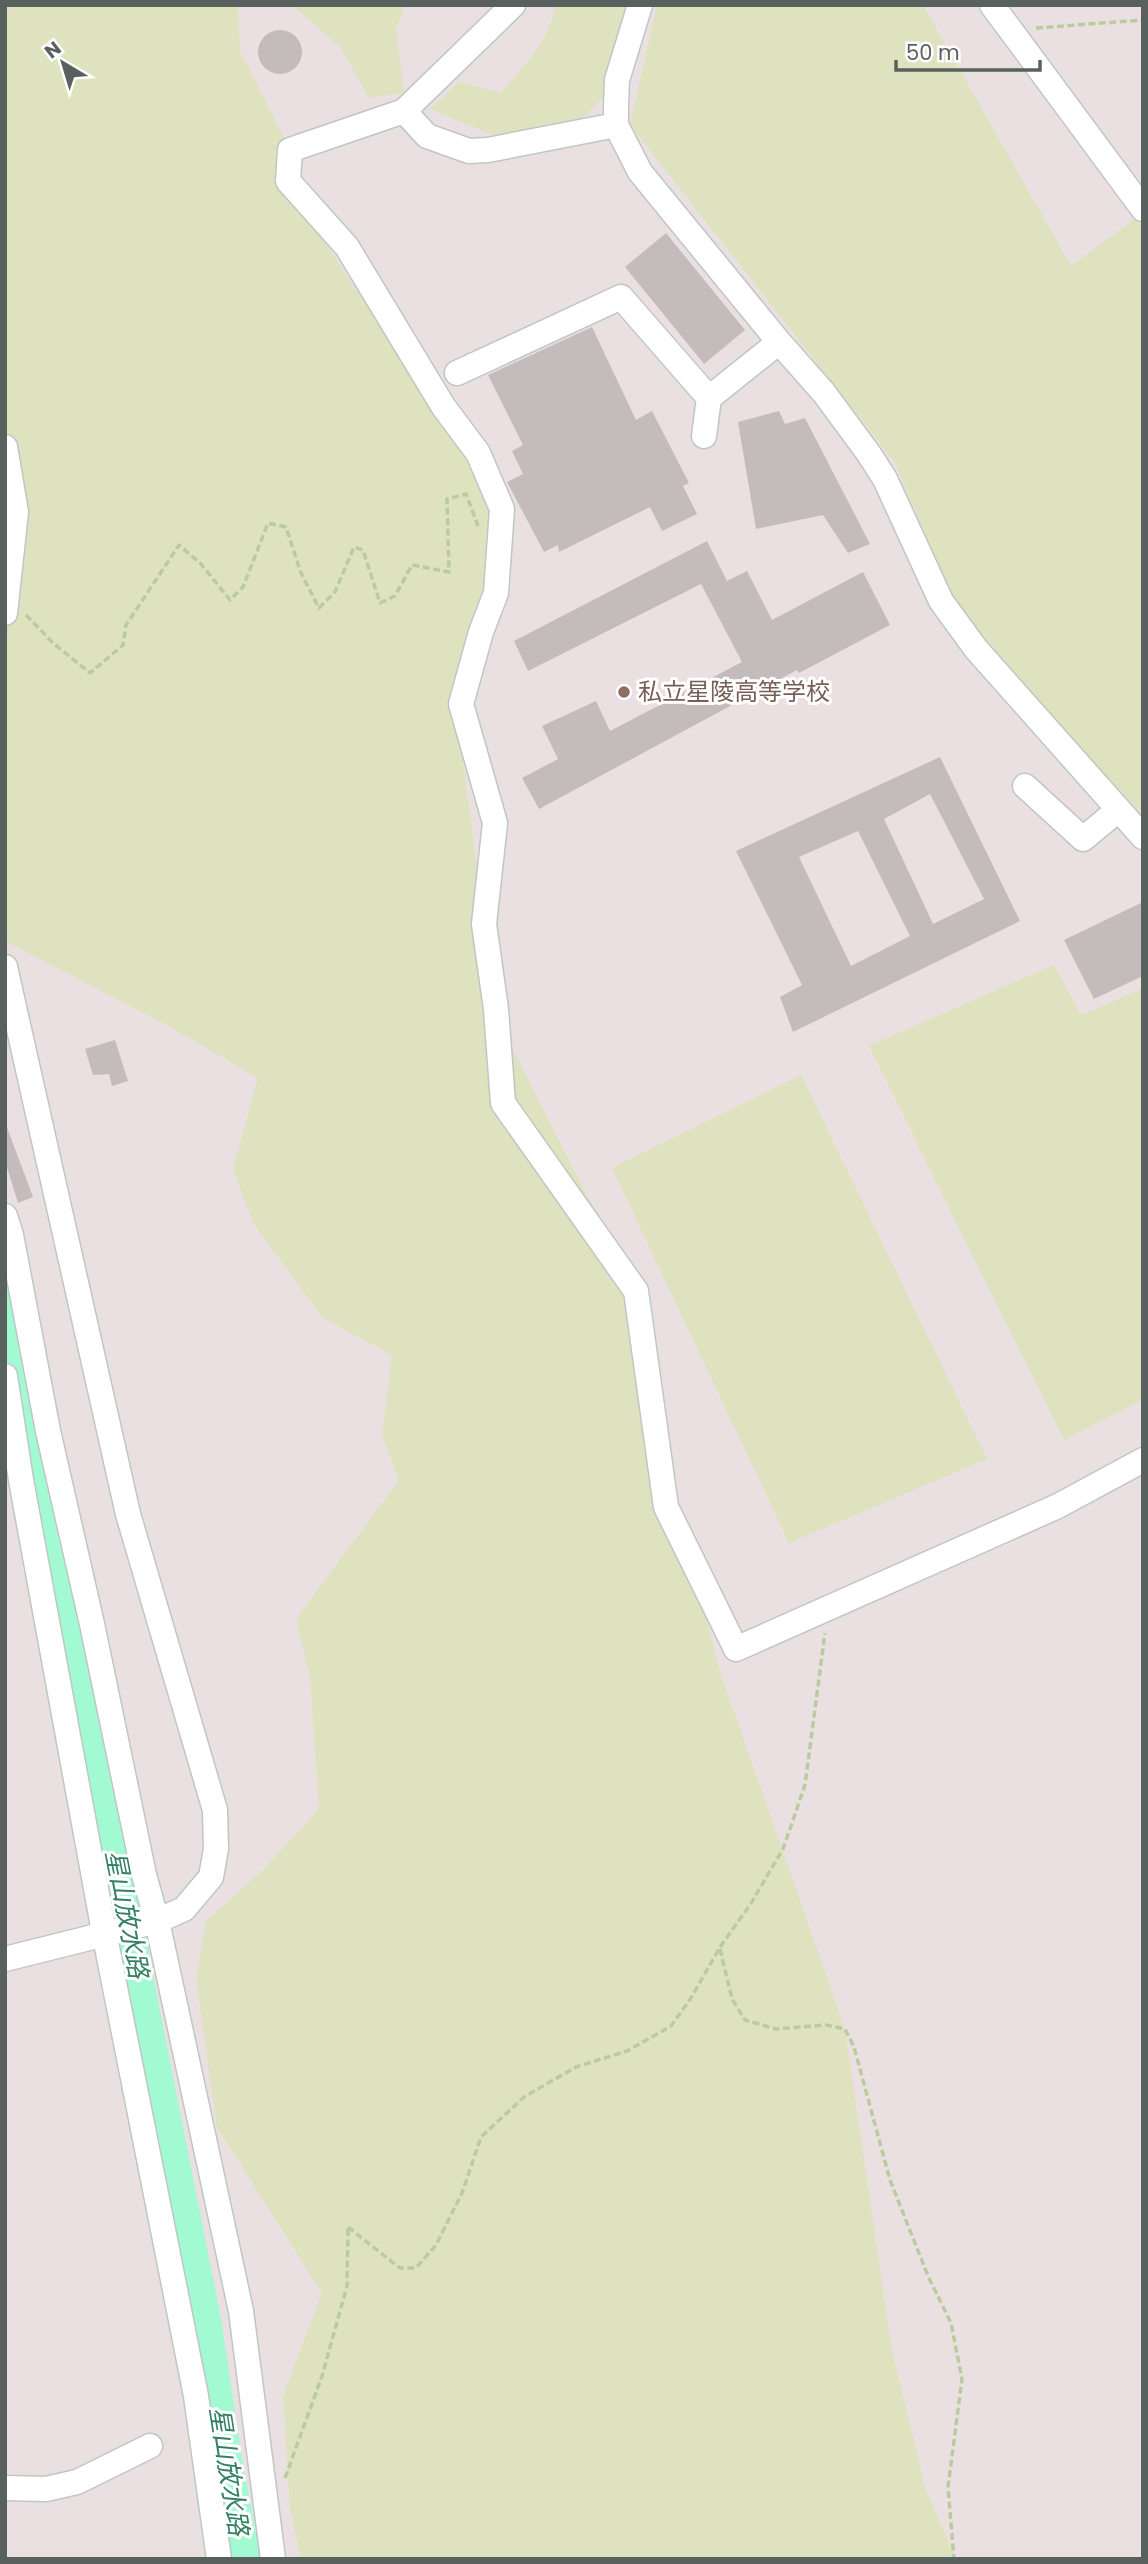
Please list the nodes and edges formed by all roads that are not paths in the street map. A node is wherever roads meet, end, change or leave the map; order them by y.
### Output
1 (513, 5) edge
2 (640, 5) edge
3 (992, 5) edge
4 (404, 111) junction
5 (616, 125) junction
6 (1143, 209) edge
7 (779, 342) junction
8 (457, 373) dead end
9 (709, 398) junction
10 (704, 436) dead end
11 (5, 447) edge
12 (6, 602) edge
13 (1025, 786) dead end
14 (1118, 810) junction
15 (1143, 836) edge
16 (5, 967) edge
17 (5, 1216) edge
18 (5, 1377) edge
19 (1143, 1461) edge
20 (156, 1921) junction
21 (104, 1932) junction
22 (5, 1959) edge
23 (150, 2446) dead end
24 (5, 2488) edge
25 (219, 2559) edge
26 (272, 2559) edge

1 - 4 street
2 - 5 street
3 - 6 street
4 - 5 street
4 - 19 street
5 - 7 street
7 - 9 street
7 - 14 street
8 - 9 street
9 - 10 street
11 - 12 street
13 - 14 street
14 - 15 street
16 - 20 street
17 - 20 street
18 - 21 street
20 - 21 street
20 - 26 street
21 - 22 street
21 - 25 street
23 - 24 street

